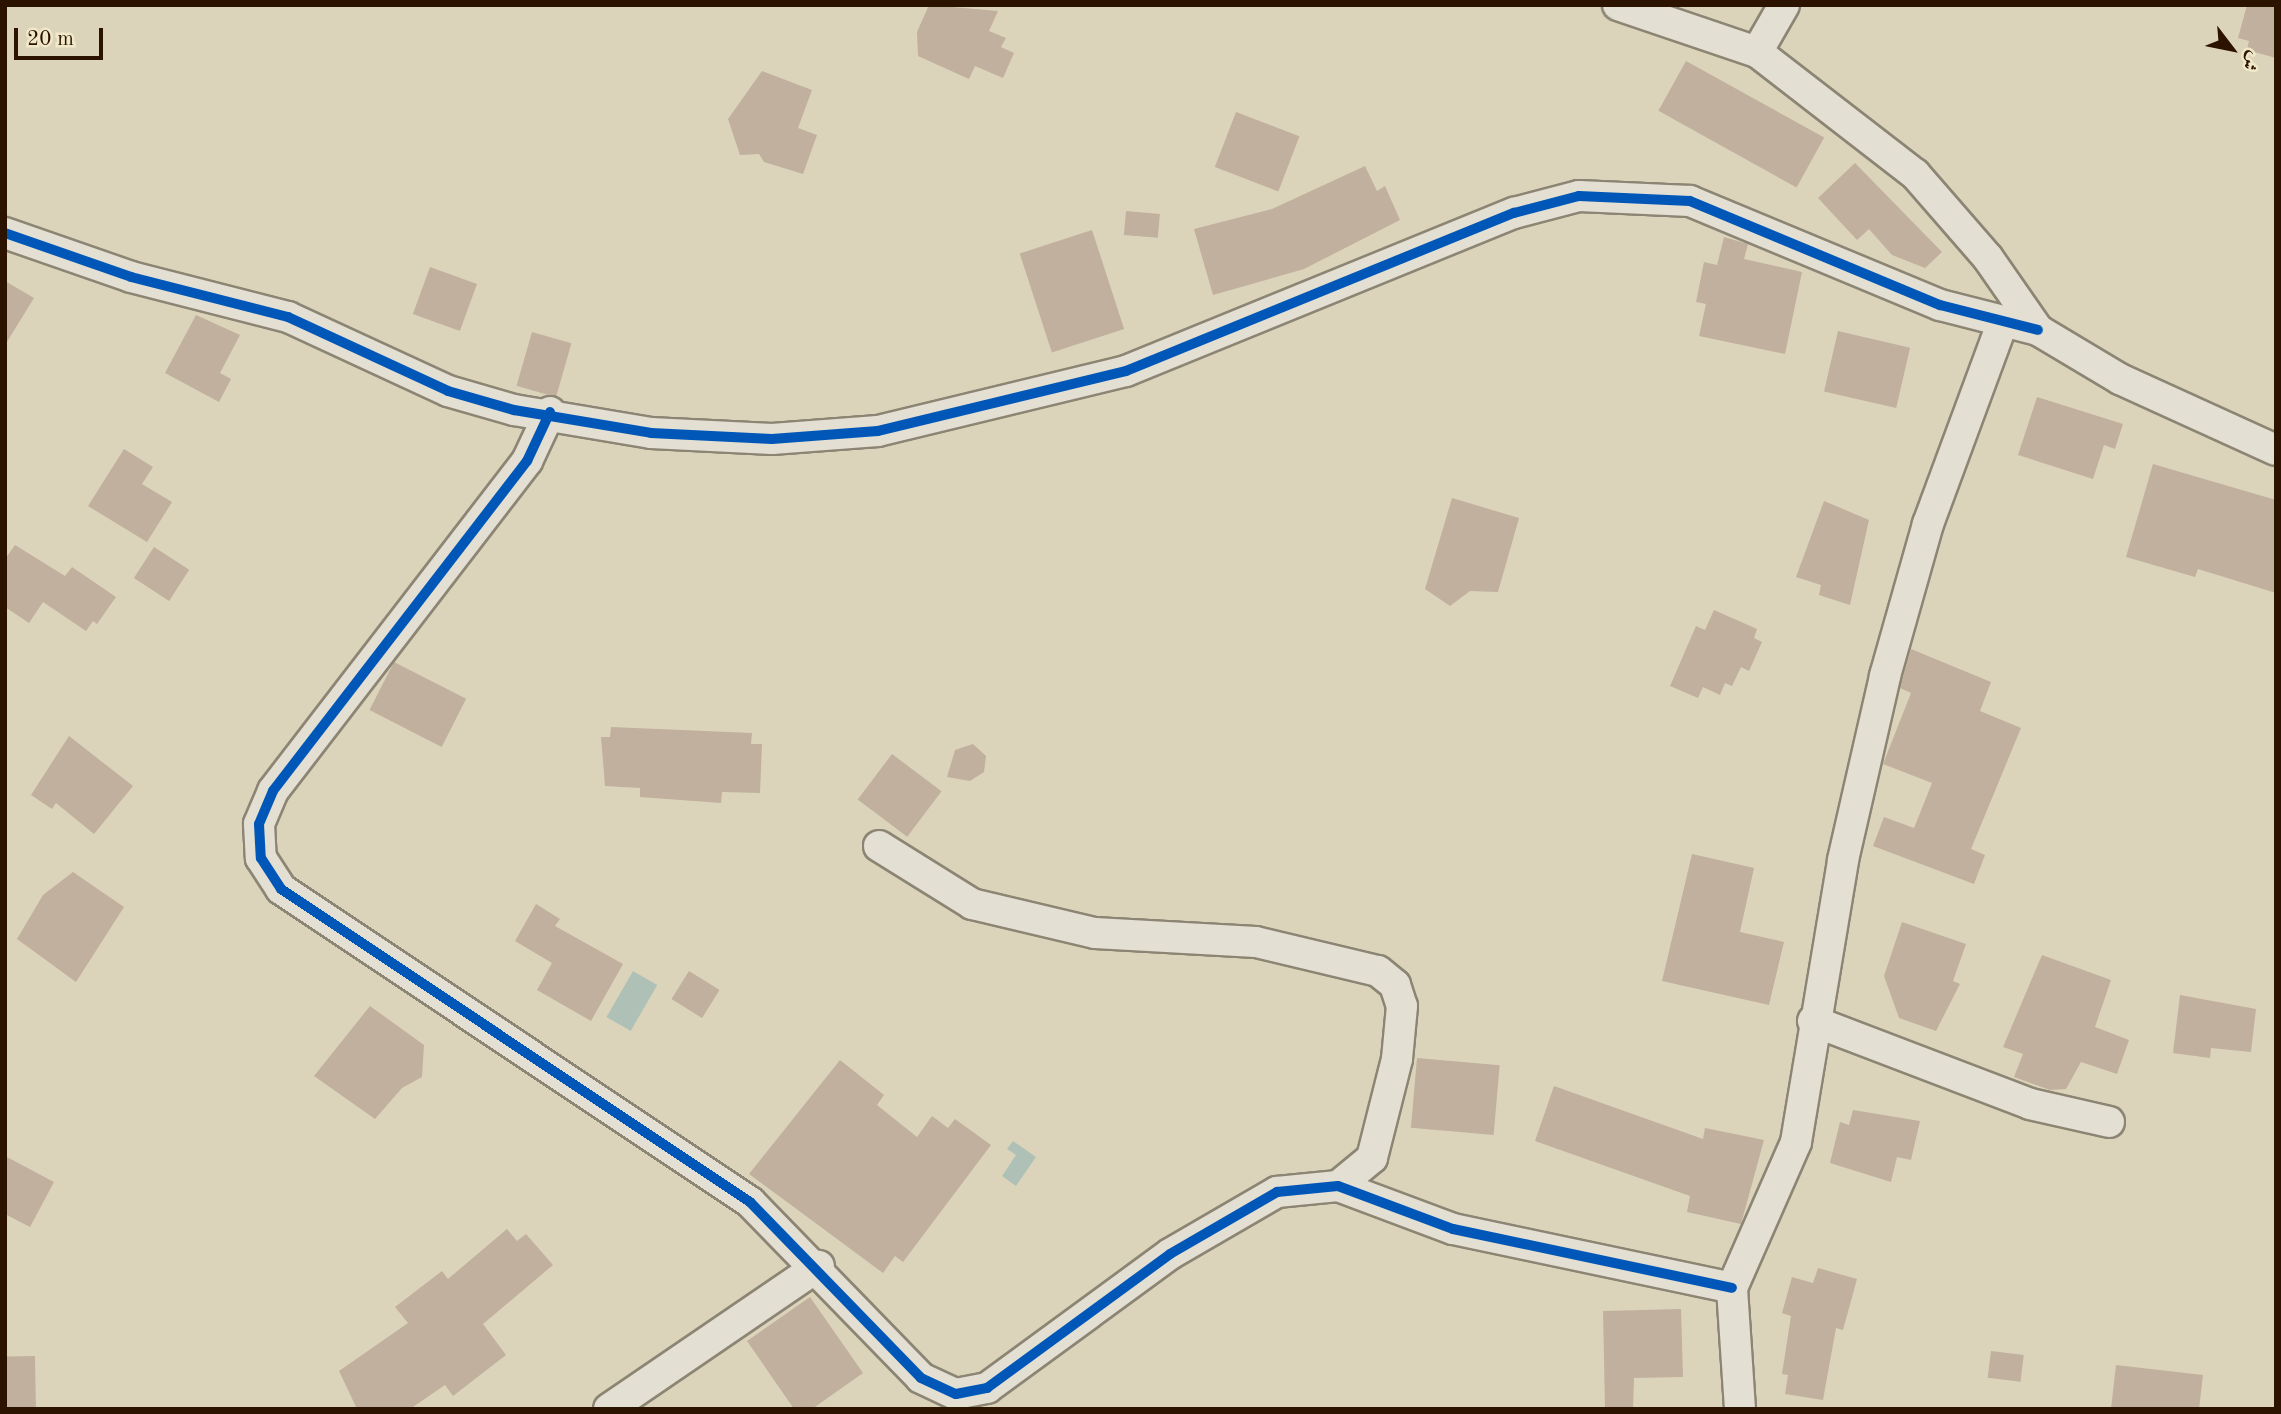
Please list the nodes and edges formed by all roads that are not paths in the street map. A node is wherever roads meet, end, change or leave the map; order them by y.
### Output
1 (1618, 5) edge
2 (1784, 5) edge
3 (1758, 52) junction
4 (5, 233) edge
5 (2003, 321) junction
6 (2038, 330) junction
7 (550, 412) junction
8 (2276, 450) edge
9 (879, 846) dead end
10 (1813, 1021) junction
11 (2109, 1122) dead end
12 (1338, 1186) junction
13 (819, 1266) junction
14 (1732, 1288) junction
15 (609, 1409) edge
16 (1740, 1409) edge

1 - 3 street
2 - 3 street
3 - 6 street
4 - 7 street
5 - 6 street
5 - 7 street
5 - 10 street
6 - 8 street
7 - 13 street
9 - 12 street
10 - 11 street
10 - 14 street
12 - 13 street
12 - 14 street
13 - 15 street
14 - 16 street

